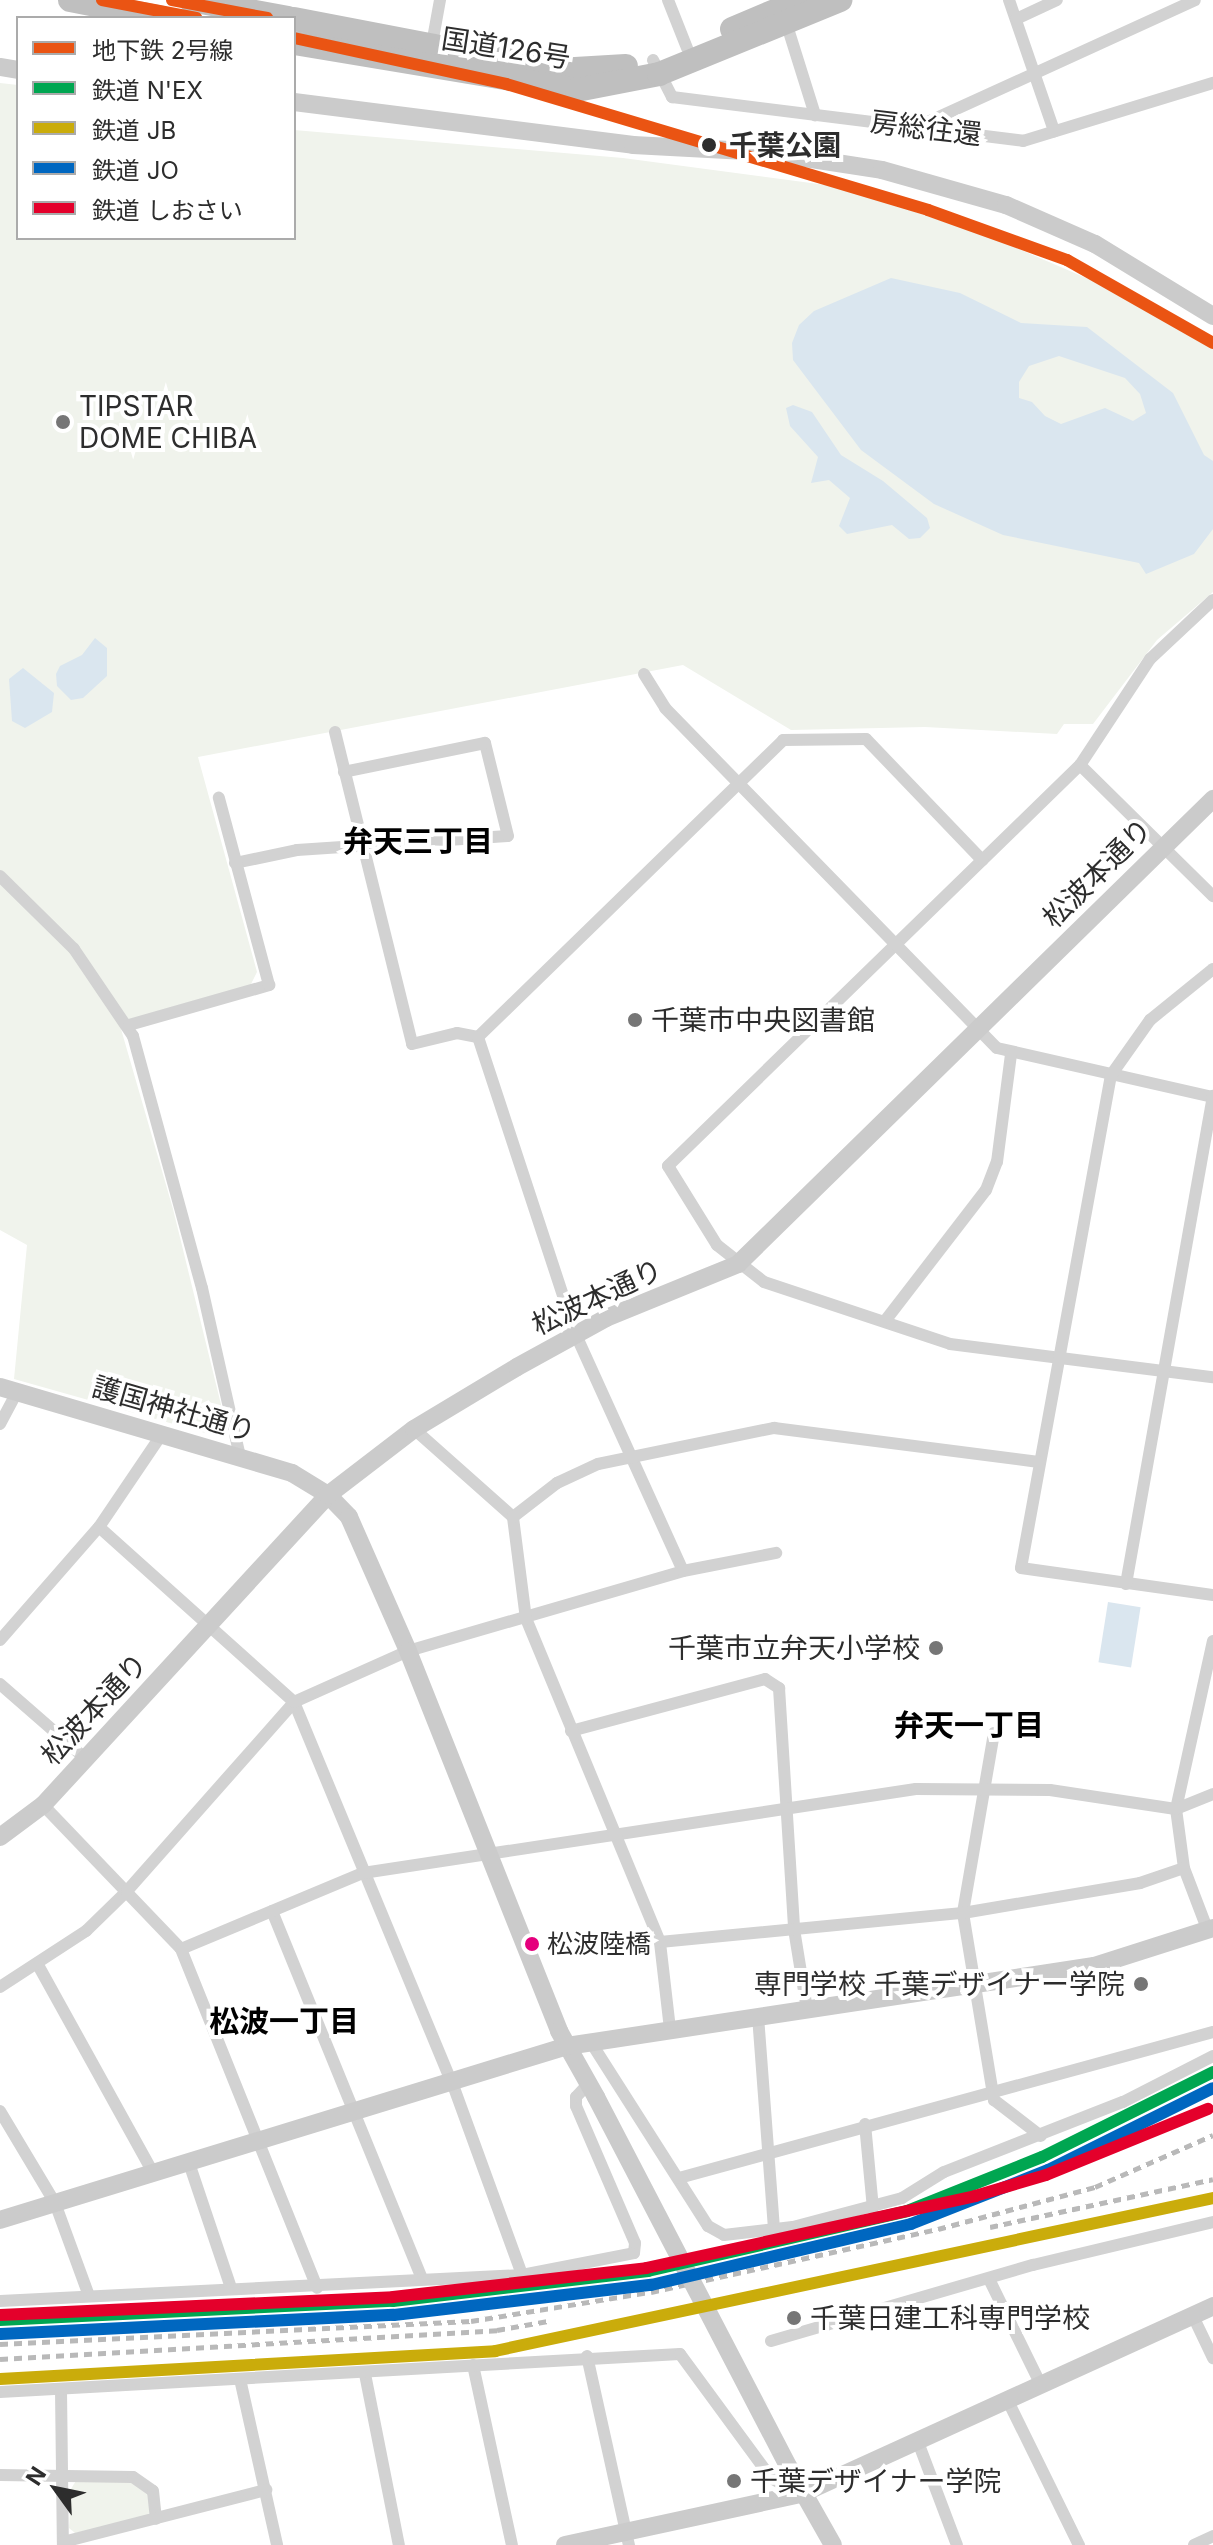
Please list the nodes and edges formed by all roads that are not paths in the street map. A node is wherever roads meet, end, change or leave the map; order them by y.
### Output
1 (70, 0) edge
2 (190, 0) edge
3 (440, 0) edge
4 (668, 0) edge
5 (840, 0) edge
6 (1009, 0) edge
7 (1057, 0) edge
8 (1195, 0) edge
9 (215, 8) edge
10 (787, 8) edge
11 (153, 16) edge
12 (273, 16) edge
13 (296, 19) edge
14 (1016, 19) junction
15 (296, 43) edge
16 (432, 44) junction
17 (687, 48) junction
18 (656, 67) junction
19 (1033, 72) junction
20 (1213, 83) edge
21 (296, 102) edge
22 (815, 115) junction
23 (919, 126) junction
24 (1054, 131) junction
25 (1213, 316) edge
26 (1213, 600) edge
27 (644, 674) dead end
28 (335, 732) dead end
29 (1080, 765) junction
30 (344, 772) junction
31 (738, 784) junction
32 (219, 798) dead end
33 (1213, 799) edge
34 (1163, 846) junction
35 (362, 847) junction
36 (982, 860) junction
37 (235, 863) junction
38 (0, 876) edge
39 (1213, 896) edge
40 (895, 944) junction
41 (1213, 969) edge
42 (129, 1025) junction
43 (978, 1029) junction
44 (478, 1037) junction
45 (1011, 1054) junction
46 (1111, 1075) junction
47 (1213, 1097) edge
48 (738, 1264) junction
49 (885, 1321) junction
50 (576, 1335) junction
51 (1057, 1360) junction
52 (1165, 1372) junction
53 (1213, 1377) edge
54 (8, 1390) edge
55 (0, 1424) edge
56 (414, 1429) junction
57 (162, 1434) junction
58 (631, 1454) junction
59 (240, 1457) junction
60 (1039, 1462) junction
61 (328, 1495) junction
62 (513, 1517) junction
63 (99, 1527) junction
64 (776, 1553) dead end
65 (683, 1571) junction
66 (1126, 1584) junction
67 (1213, 1595) edge
68 (526, 1619) junction
69 (209, 1625) junction
70 (0, 1640) edge
71 (1213, 1641) edge
72 (408, 1651) junction
73 (0, 1684) edge
74 (294, 1702) junction
75 (571, 1731) junction
76 (994, 1733) dead end
77 (86, 1759) junction
78 (985, 1787) junction
79 (1213, 1794) edge
80 (43, 1805) junction
81 (784, 1809) junction
82 (1176, 1809) junction
83 (613, 1835) junction
84 (0, 1837) edge
85 (485, 1854) junction
86 (1184, 1868) junction
87 (363, 1873) junction
88 (127, 1891) junction
89 (272, 1911) junction
90 (963, 1913) junction
91 (794, 1929) junction
92 (1210, 1929) edge
93 (660, 1942) junction
94 (181, 1949) junction
95 (38, 1965) junction
96 (975, 1984) junction
97 (0, 1987) edge
98 (807, 2009) junction
99 (758, 2016) junction
100 (670, 2029) junction
101 (1213, 2032) edge
102 (592, 2044) junction
103 (567, 2046) junction
104 (1213, 2056) edge
105 (453, 2085) junction
106 (993, 2090) junction
107 (592, 2091) junction
108 (0, 2111) edge
109 (354, 2111) junction
110 (865, 2124) junction
111 (1041, 2136) junction
112 (260, 2141) junction
113 (769, 2153) junction
114 (189, 2163) junction
115 (154, 2174) junction
116 (679, 2178) junction
117 (55, 2203) junction
118 (873, 2208) junction
119 (0, 2220) edge
120 (1213, 2222) edge
121 (774, 2227) junction
122 (522, 2275) junction
123 (422, 2278) junction
124 (989, 2279) junction
125 (231, 2288) junction
126 (317, 2288) junction
127 (89, 2296) junction
128 (0, 2301) edge
129 (1213, 2306) edge
130 (1192, 2314) junction
131 (771, 2341) dead end
132 (587, 2356) junction
133 (1213, 2358) edge
134 (473, 2365) junction
135 (365, 2374) junction
136 (240, 2379) junction
137 (1041, 2385) junction
138 (61, 2390) junction
139 (0, 2392) edge
140 (1008, 2401) junction
141 (918, 2442) junction
142 (0, 2475) edge
143 (66, 2476) junction
144 (266, 2490) junction
145 (801, 2494) junction
146 (156, 2519) junction
147 (1213, 2536) edge
148 (628, 2538) edge
149 (63, 2544) edge
150 (277, 2545) edge
151 (399, 2545) edge
152 (512, 2545) edge
153 (565, 2545) edge
154 (833, 2545) edge
155 (957, 2545) edge
156 (1079, 2545) edge
157 (1194, 2545) edge

1 - 11 highway
2 - 9 highway
3 - 16 street
4 - 17 street
5 - 10 highway, 国道126号
6 - 14 street
7 - 14 street
8 - 19 street
9 - 12 highway
10 - 17 highway, 国道126号
10 - 18 highway, 国道126号
10 - 22 street
13 - 16 highway, 国道126号
14 - 19 street
15 - 18 highway, 国道126号
16 - 18 highway, 国道126号
17 - 18 highway, 国道126号
18 - 22 street, 房総往還
19 - 23 street
19 - 24 street
20 - 24 street, 房総往還
21 - 25 street
22 - 23 street, 房総往還
23 - 24 street, 房総往還
26 - 29 street
27 - 31 street
28 - 30 street
29 - 34 street
29 - 36 street
30 - 35 street
30 - 35 street
31 - 36 street
31 - 40 street
31 - 44 street
32 - 37 street
33 - 34 street, 松波本通り
34 - 39 street
34 - 43 street, 松波本通り
35 - 37 street
35 - 44 street
36 - 40 street
37 - 42 street
38 - 42 street
40 - 43 street
40 - 48 street
41 - 46 street
42 - 59 street
43 - 45 street
43 - 48 street, 松波本通り
44 - 50 street
45 - 46 street
45 - 49 street
46 - 47 street
46 - 51 street
47 - 52 street
48 - 49 street
48 - 50 street, 松波本通り
49 - 51 street
50 - 56 street, 松波本通り
50 - 58 street
51 - 52 street
51 - 60 street
52 - 53 street
52 - 66 street
54 - 55 street
54 - 57 street, 護国神社通り
56 - 61 street, 松波本通り
56 - 62 street
57 - 59 street, 護国神社通り
57 - 63 street
58 - 60 street
58 - 62 street
58 - 65 street
59 - 61 street, 護国神社通り
60 - 66 street
61 - 69 street, 松波本通り
61 - 72 street
62 - 68 street
63 - 69 street
63 - 70 street
64 - 65 street
65 - 68 street
66 - 67 street
68 - 72 street
68 - 75 street
69 - 74 street
69 - 77 street, 松波本通り
71 - 82 street
72 - 74 street
72 - 85 street
73 - 77 street
74 - 87 street
74 - 88 street
75 - 81 street
75 - 83 street
76 - 78 street
77 - 80 street, 松波本通り
78 - 81 street
78 - 82 street
78 - 90 street
79 - 82 street
80 - 84 street, 松波本通り
80 - 88 street
81 - 83 street
81 - 91 street
82 - 86 street
83 - 85 street
83 - 93 street
85 - 87 street
85 - 103 street
86 - 90 street
86 - 92 street
87 - 89 street
87 - 105 street
88 - 94 street
88 - 95 street
89 - 94 street
89 - 109 street
90 - 91 street
90 - 96 street
91 - 93 street
91 - 98 street
92 - 96 street
93 - 100 street
94 - 112 street
95 - 97 street
95 - 115 street
96 - 98 street
96 - 106 street
98 - 99 street
99 - 100 street
99 - 113 street
100 - 102 street
101 - 106 street
102 - 103 street
102 - 116 street
103 - 105 street
103 - 107 street
104 - 111 street
105 - 109 street
105 - 122 street
106 - 110 street
106 - 111 street
107 - 122 street
107 - 145 street, bridge
108 - 117 street
109 - 112 street
109 - 123 street
110 - 113 street
110 - 118 street
111 - 118 street
112 - 114 street
112 - 126 street
113 - 116 street
113 - 121 street
114 - 115 street
114 - 125 street
115 - 117 street
116 - 121 street
117 - 119 street
117 - 127 street
118 - 121 street
120 - 124 street
122 - 123 street
123 - 126 street
124 - 131 street
124 - 137 street
125 - 126 street
125 - 127 street
127 - 128 street
129 - 130 street
130 - 133 street
130 - 137 street
132 - 134 street
132 - 145 street
132 - 148 street
134 - 135 street
134 - 152 street
135 - 136 street
135 - 151 street
136 - 138 street
136 - 144 street
137 - 140 street
138 - 139 street
138 - 143 street
140 - 141 street
140 - 156 street
141 - 145 street
141 - 155 street
142 - 143 street
143 - 146 street
143 - 149 street
144 - 146 street
144 - 150 street
145 - 148 street
145 - 154 street
146 - 149 street
147 - 157 street
148 - 153 street

